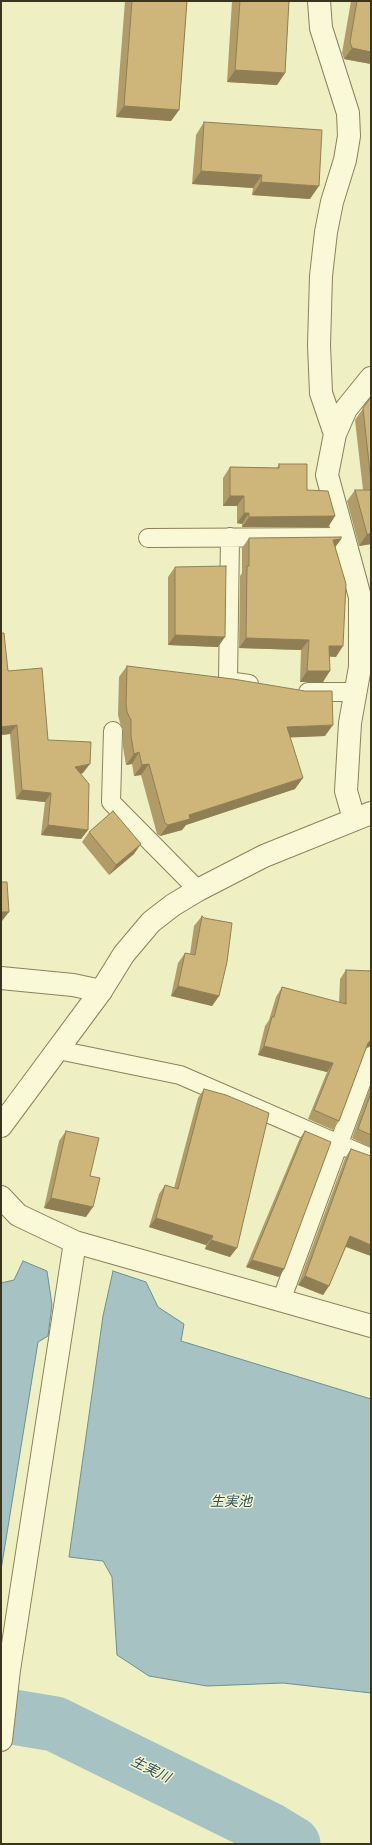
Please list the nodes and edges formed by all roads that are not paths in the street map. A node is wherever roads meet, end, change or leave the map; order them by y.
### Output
1 (319, 1) edge
2 (371, 378) edge
3 (335, 434) junction
4 (230, 537) junction
5 (343, 537) junction
6 (148, 538) dead end
7 (366, 596) edge
8 (263, 686) edge
9 (292, 691) edge
10 (355, 692) junction
11 (112, 731) dead end
12 (363, 816) edge
13 (198, 890) junction
14 (1, 978) edge
15 (101, 991) junction
16 (58, 1050) junction
17 (371, 1056) edge
18 (1, 1126) edge
19 (339, 1145) junction
20 (371, 1158) edge
21 (1, 1197) edge
22 (75, 1242) junction
23 (281, 1301) junction
24 (371, 1326) edge
25 (1, 1740) edge

1 - 3 street
2 - 3 street
3 - 5 street
4 - 5 lane
4 - 6 lane
4 - 8 lane
5 - 7 street
7 - 10 street
9 - 10 lane
10 - 12 street
11 - 13 lane
12 - 13 street
13 - 15 street
14 - 15 street
15 - 16 street
16 - 18 street
16 - 19 lane
17 - 19 lane
19 - 20 lane
19 - 23 lane
21 - 22 street
22 - 23 street
22 - 25 street
23 - 24 street

